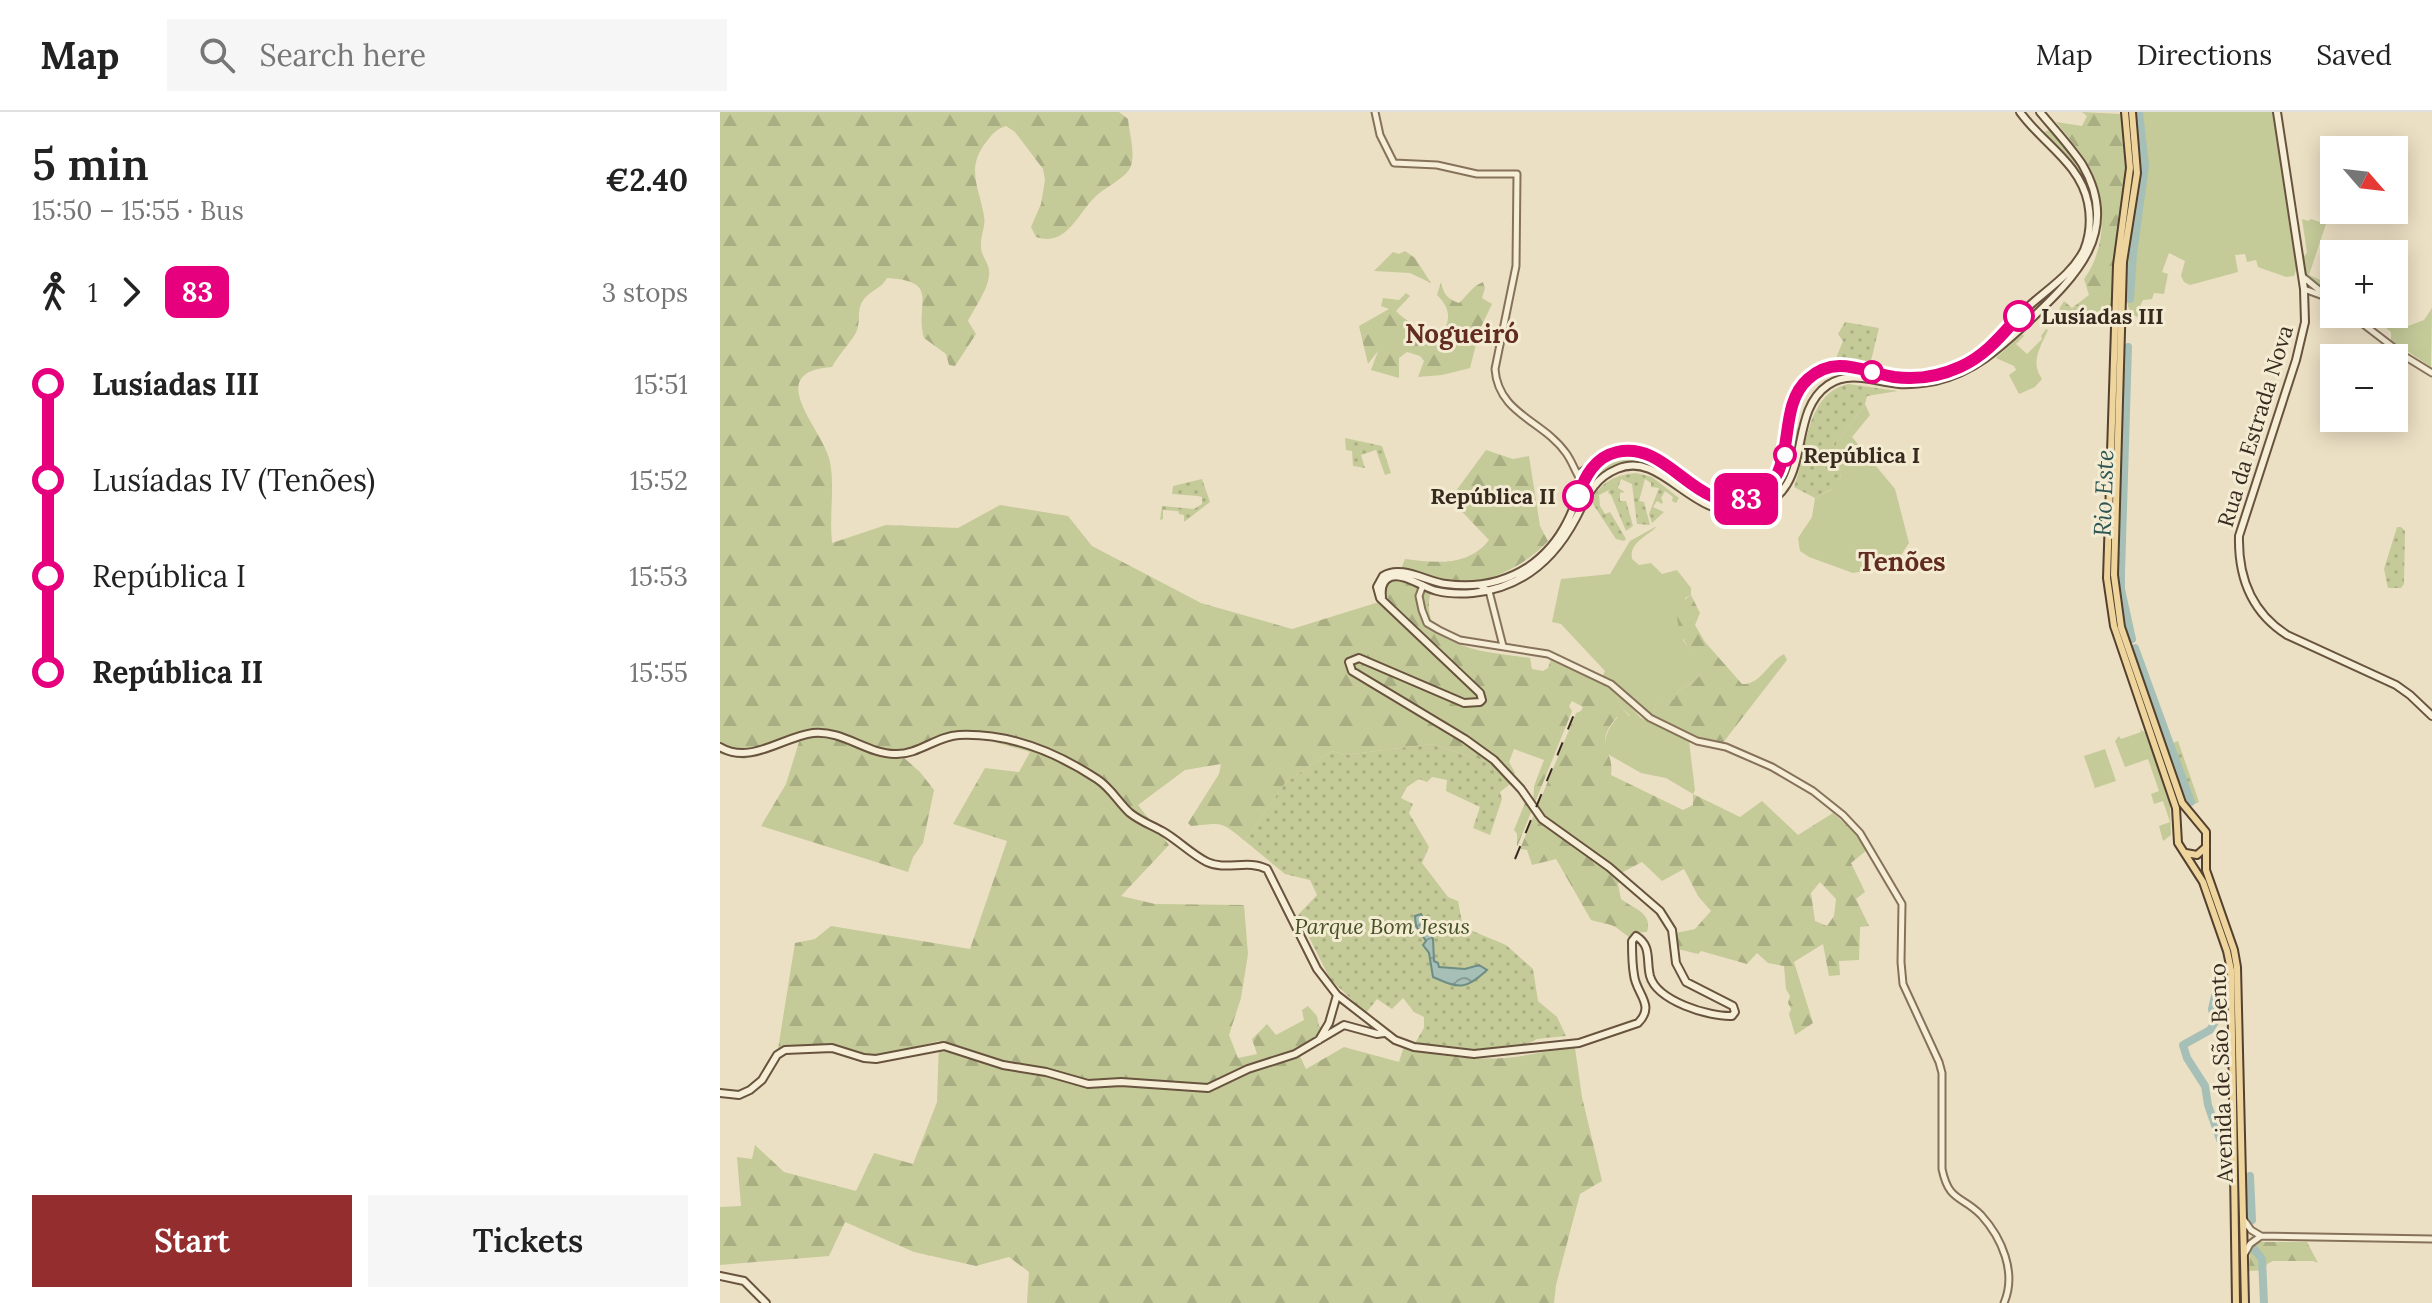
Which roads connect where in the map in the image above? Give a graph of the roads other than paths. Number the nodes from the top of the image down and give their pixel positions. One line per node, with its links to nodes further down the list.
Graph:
1 (1375, 112): 22 (street)
2 (2020, 112): 7 (main road)
3 (2125, 112): 31 (main road, Avenida de São Bento)
4 (2132, 112): 30 (main road, Avenida de São Bento)
5 (2277, 112): 8 (main road, Rua da Estrada Nova)
6 (2043, 115): 7 (main road); 14 (main road)
7 (2033, 128): 13 (main road)
8 (2302, 276): 9 (main road, Rua da Estrada Nova); 10 (street)
9 (2304, 289): 10 (street); 11 (main road, Rua da Estrada Nova)
10 (2318, 292): 11 (street)
11 (2306, 302): 28 (main road, Rua da Estrada Nova)
12 (2368, 328): 17 (street)
13 (2007, 329): 14 (main road); 15 (main road)
14 (2014, 336): 15 (main road)
15 (1978, 361): 19 (main road)
16 (1860, 368): 18 (main road); 19 (main road); 20 (main road)
17 (2432, 373)
18 (1858, 377): 19 (main road); 21 (main road)
19 (1910, 381)
20 (1789, 421): 21 (main road); 22 (main road)
21 (1806, 426): 23 (main road)
22 (1580, 476): 23 (street); 25 (main road)
23 (1593, 486): 26 (main road)
24 (1424, 583): 25 (main road); 26 (main road); 27 (street); 35 (main road)
25 (1479, 585): 26 (street)
26 (1489, 591): 27 (street)
27 (1503, 646): 44 (street)
28 (2432, 716)
29 (720, 747): 34 (main road)
30 (2194, 818): 31 (main road); 32 (main road, Avenida de São Bento)
31 (2177, 826): 33 (main road, Avenida de São Bento)
32 (2206, 847): 33 (main road); 38 (main road, Avenida de São Bento)
33 (2185, 852): 45 (main road, Avenida de São Bento)
34 (1337, 995): 35 (main road); 36 (main road)
35 (1384, 1033): 36 (main road)
36 (1319, 1041): 37 (main road)
37 (720, 1093)
38 (2243, 1219): 39 (street); 41 (main road, Avenida de São Bento)
39 (2261, 1236): 40 (street); 41 (street)
40 (2432, 1239)
41 (2244, 1256): 46 (main road, Avenida de São Bento)
42 (720, 1276): 43 (main road)
43 (766, 1303)
44 (2004, 1303)
45 (2236, 1303)
46 (2245, 1303)

